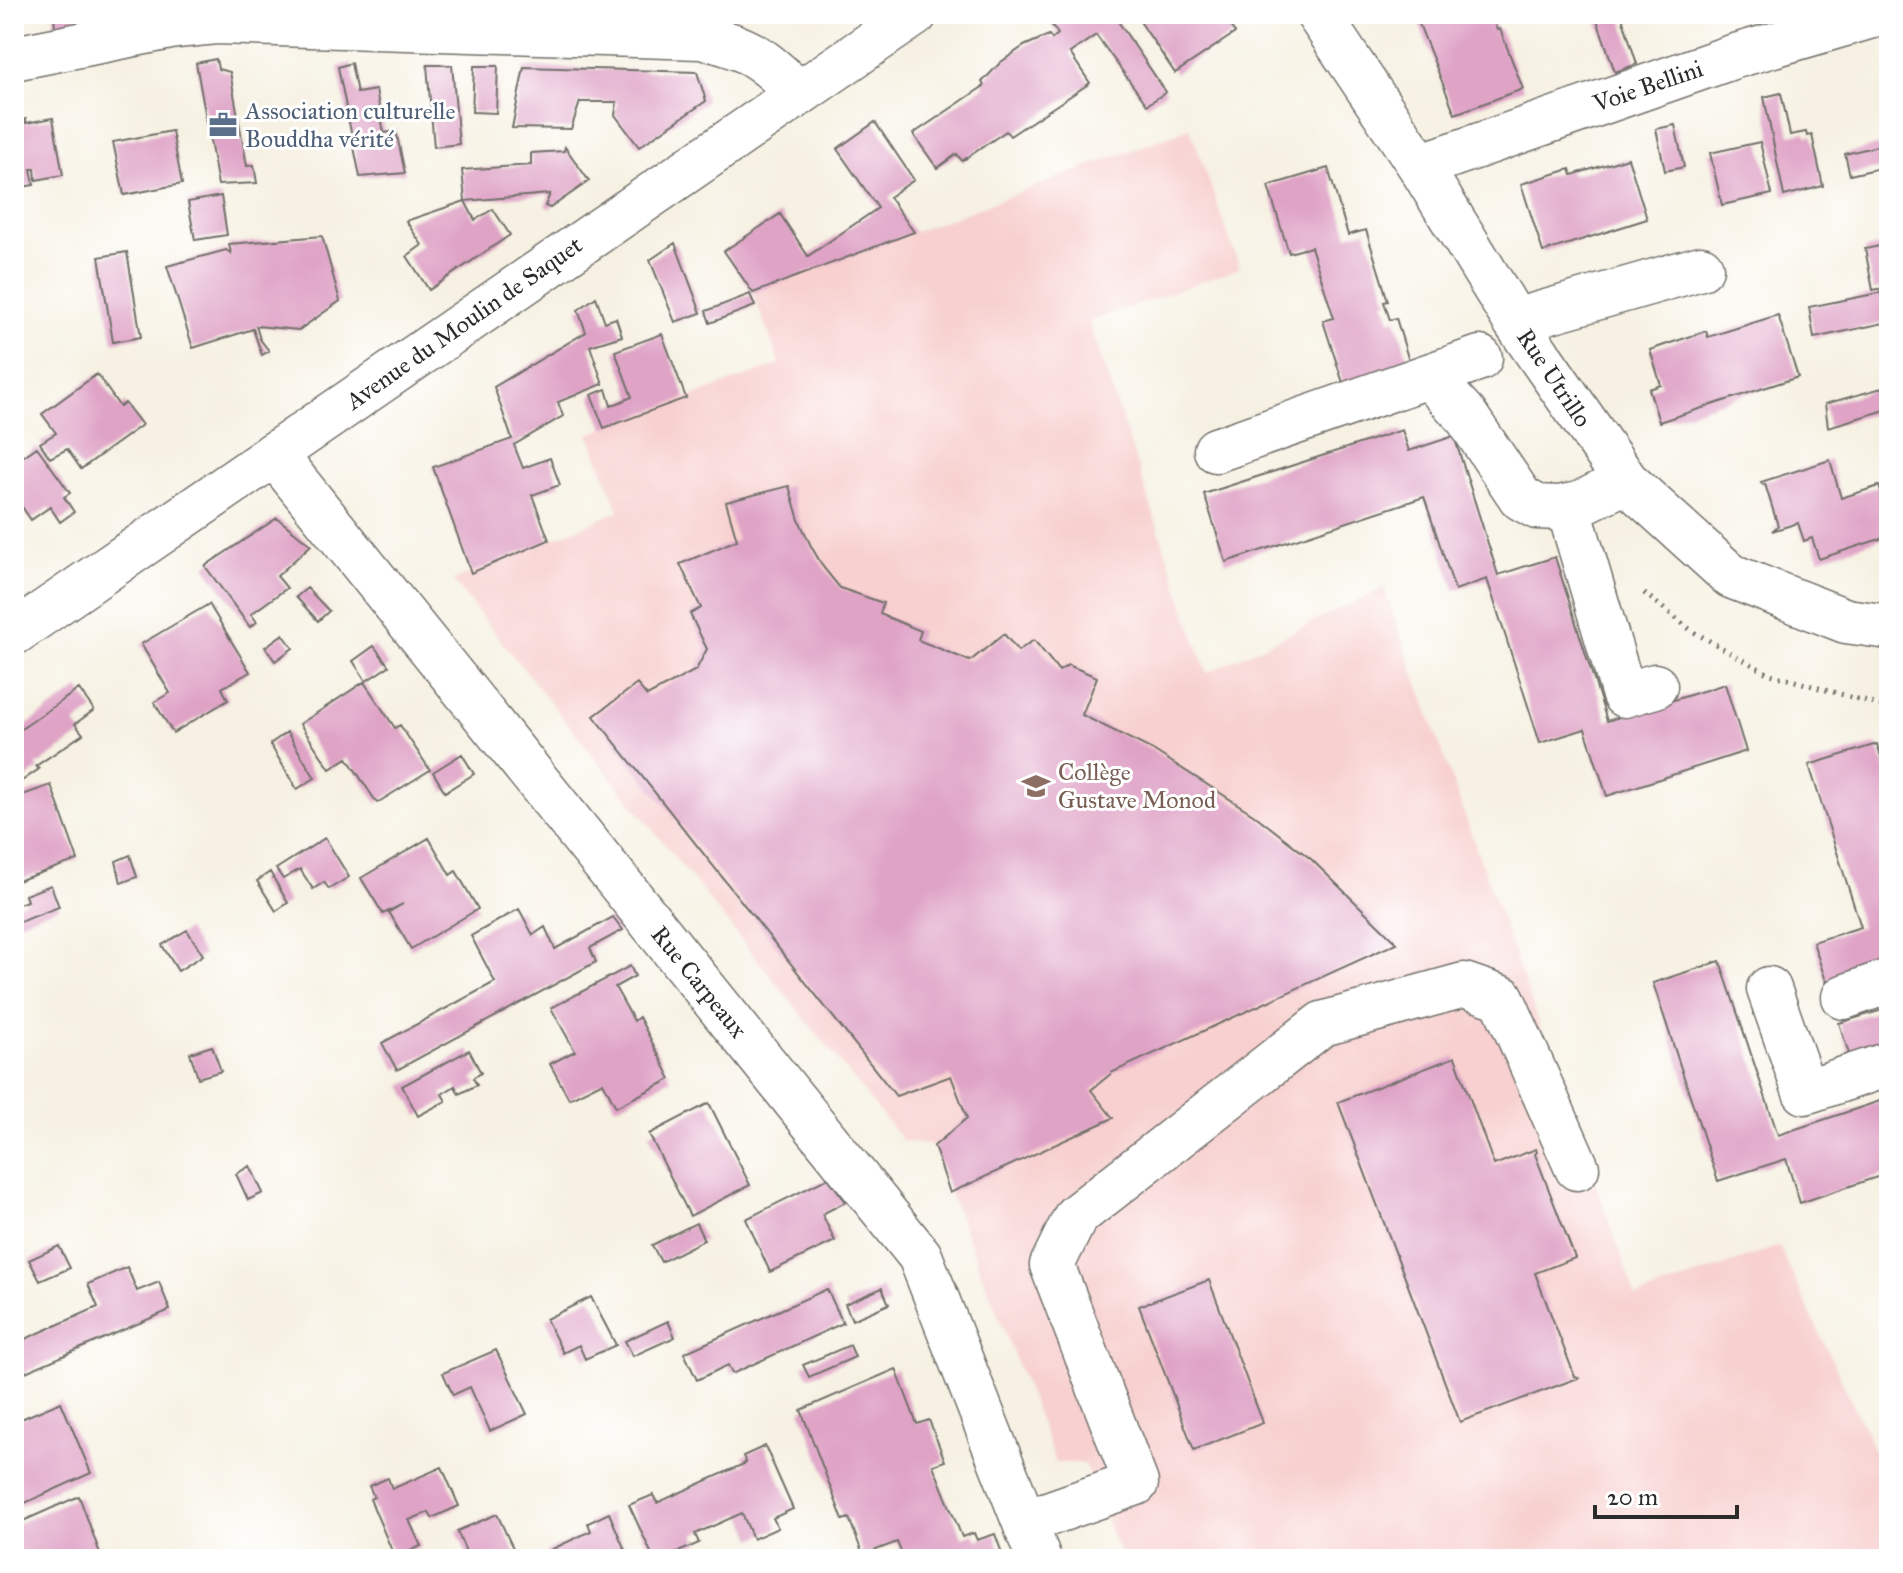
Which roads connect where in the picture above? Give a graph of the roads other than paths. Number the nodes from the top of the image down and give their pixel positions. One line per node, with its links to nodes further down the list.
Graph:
1 (915, 14): 6 (street, Avenue du Moulin de Saquet)
2 (1318, 14): 7 (street, Rue Utrillo)
3 (1879, 14): 7 (street, Voie Bellini)
4 (358, 20): 5 (street); 6 (street)
5 (14, 58)
6 (798, 93): 13 (street, Avenue du Moulin de Saquet)
7 (1420, 166): 9 (street, Rue Utrillo)
8 (1701, 268): 9 (street)
9 (1515, 321): 14 (street, Rue Utrillo)
10 (1480, 358): 11 (street)
11 (1429, 376): 12 (street); 15 (street)
12 (1216, 450)
13 (274, 454): 17 (street, Avenue du Moulin de Saquet); 24 (street, Rue Carpeaux)
14 (1626, 481): 15 (street); 16 (street, Rue Utrillo)
15 (1568, 506): 18 (street)
16 (1889, 627)
17 (14, 633)
18 (1655, 686)
19 (1889, 981): 21 (street)
20 (1769, 989): 22 (street)
21 (1844, 997)
22 (1889, 1064)
23 (1577, 1168): 24 (street)
24 (1032, 1541)

